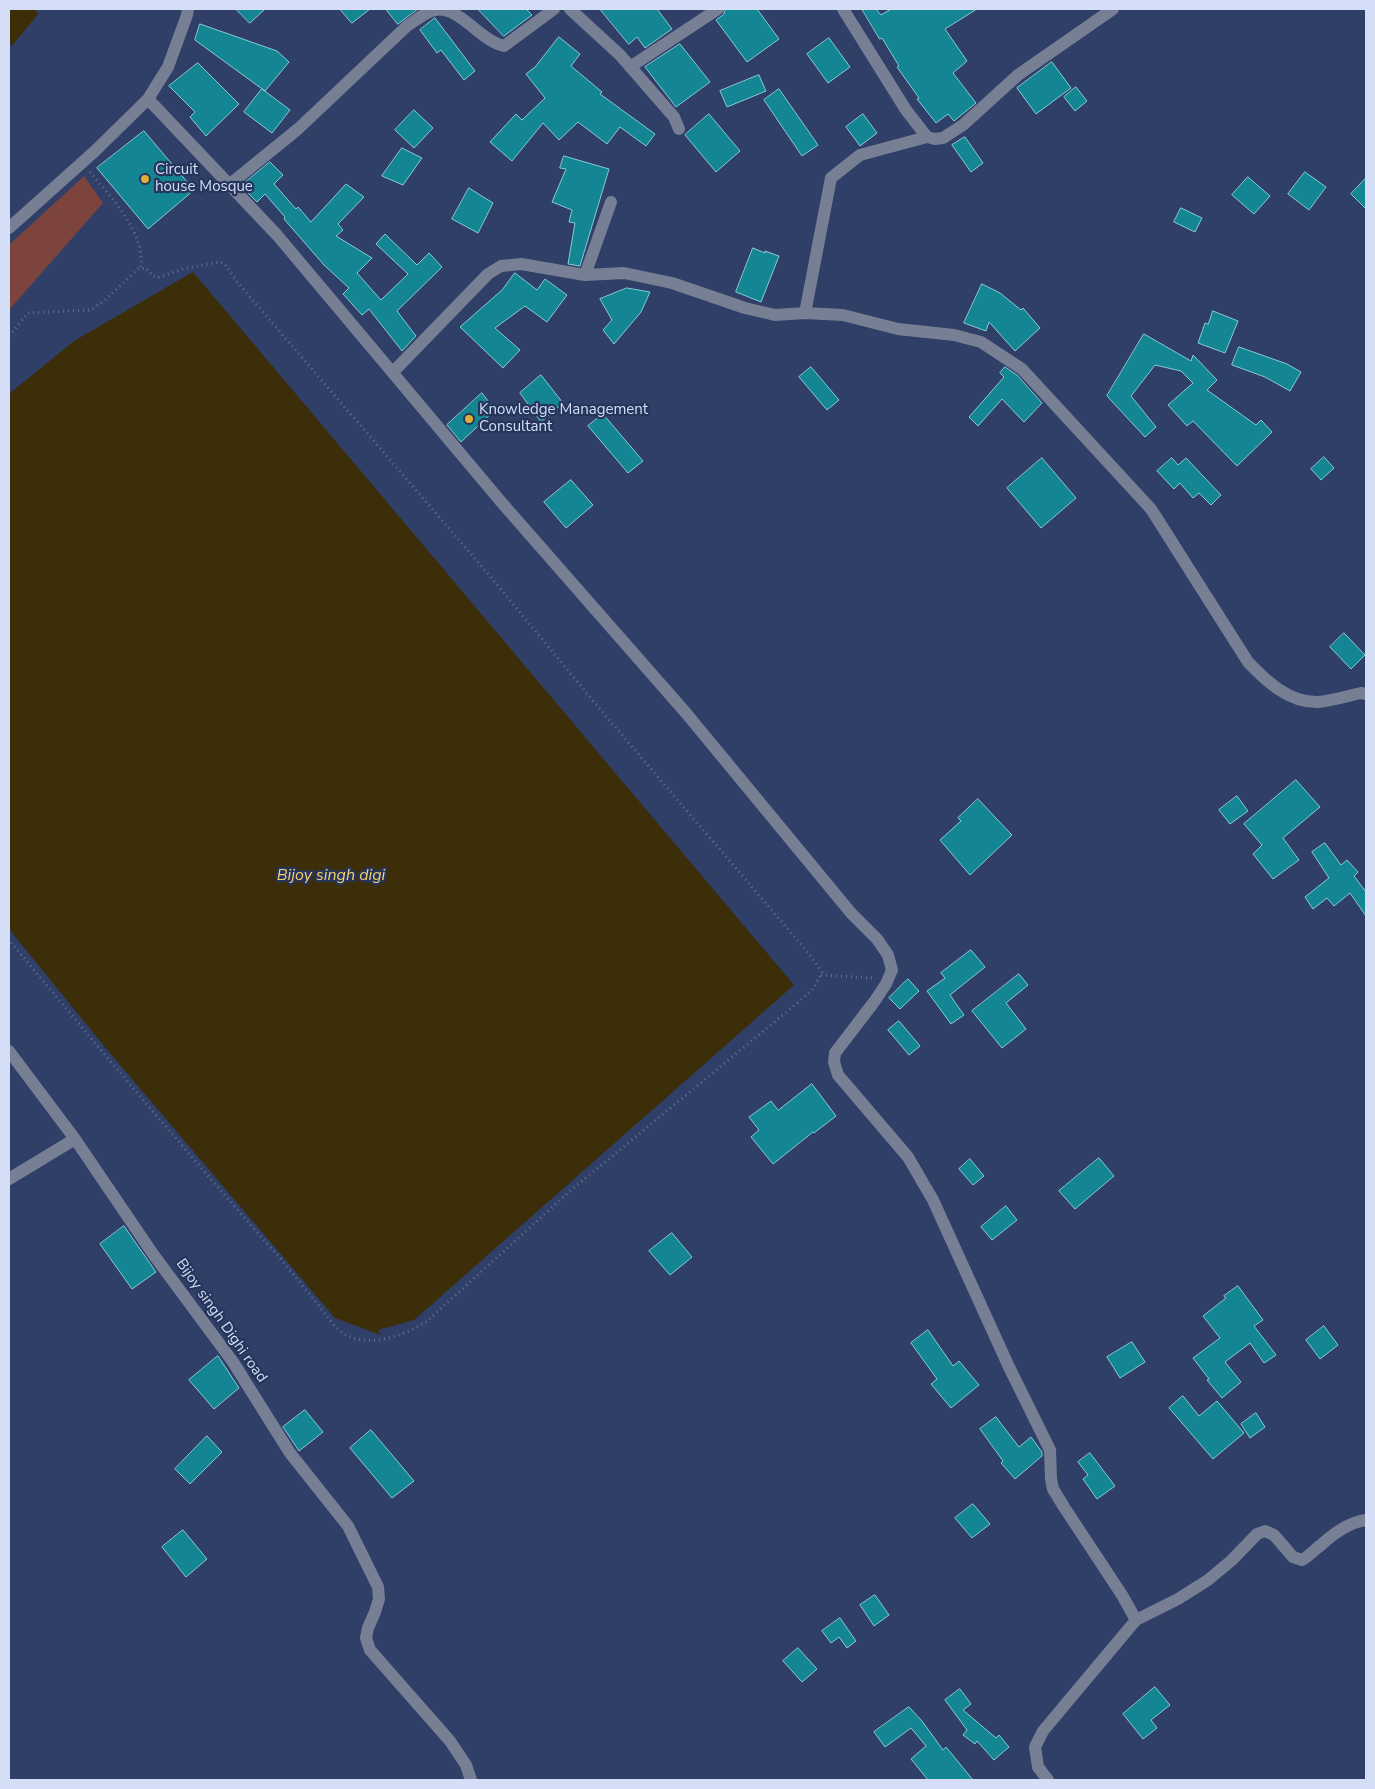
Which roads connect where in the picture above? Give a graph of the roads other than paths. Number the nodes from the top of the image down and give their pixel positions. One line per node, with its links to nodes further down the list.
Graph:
1 (188, 9): 8 (street)
2 (554, 9): 11 (street)
3 (570, 9): 7 (street)
4 (718, 9): 7 (street)
5 (843, 9): 10 (street)
6 (1113, 9): 10 (street)
7 (630, 68): 9 (street)
8 (148, 100): 11 (street); 13 (street)
9 (680, 128)
10 (927, 137): 15 (street)
11 (229, 185): 16 (street)
12 (611, 202): 14 (street)
13 (9, 228)
14 (585, 275): 15 (street); 16 (street)
15 (805, 313): 17 (street)
16 (392, 372): 22 (street)
17 (1366, 694)
18 (9, 1051): 19 (street, Bijoy singh Dighi road)
19 (75, 1139): 20 (street); 23 (street, Bijoy singh Dighi road)
20 (9, 1179)
21 (1366, 1520): 22 (street)
22 (1136, 1620): 24 (street)
23 (472, 1780)
24 (1048, 1780)

